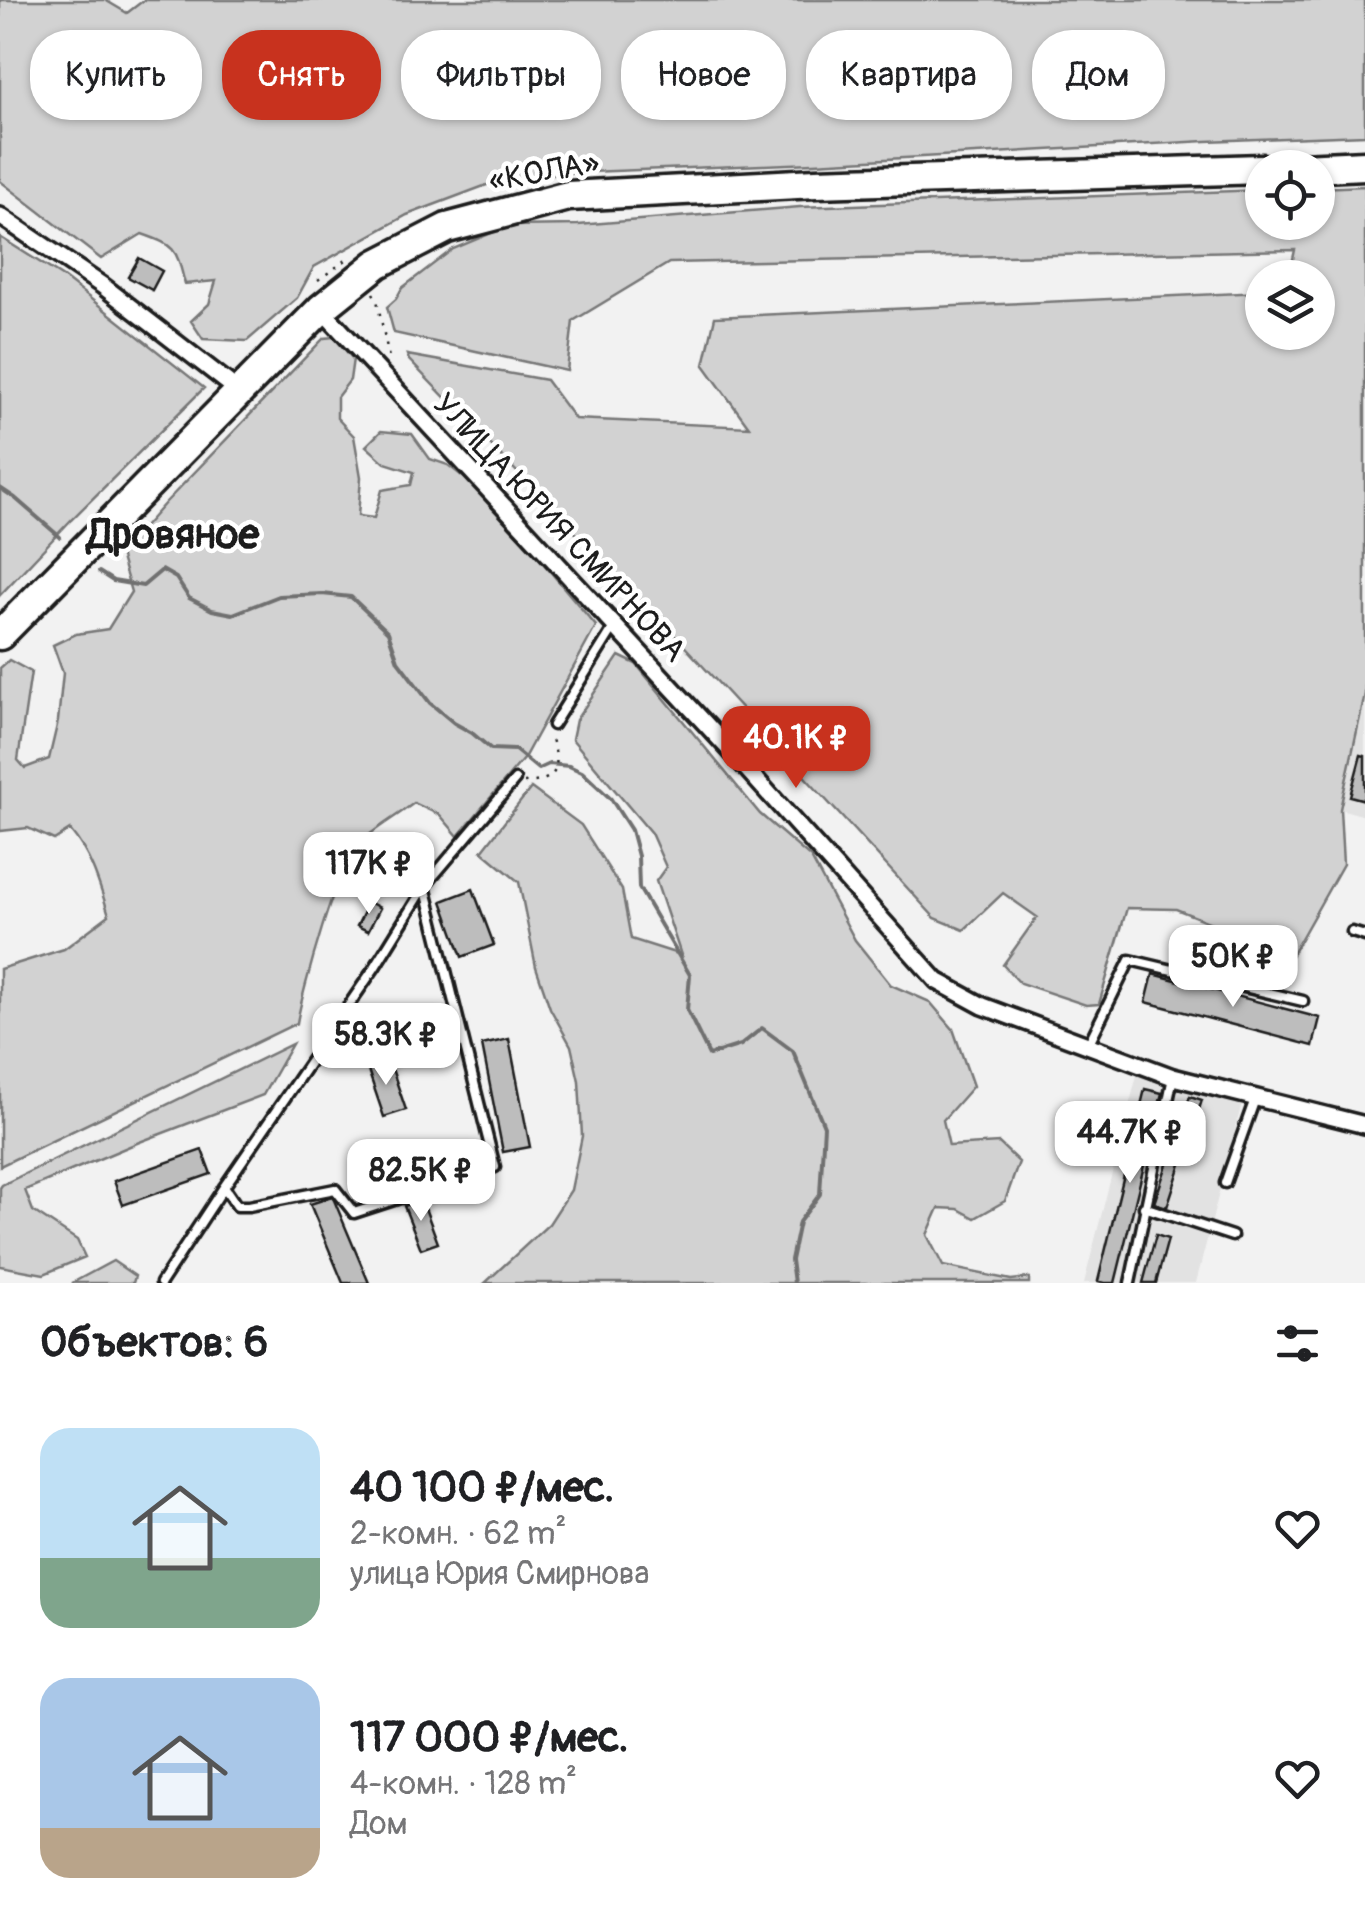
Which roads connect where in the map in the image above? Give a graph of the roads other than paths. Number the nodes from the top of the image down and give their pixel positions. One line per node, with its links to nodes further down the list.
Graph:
1 (1365, 166): 2 (highway)
2 (1335, 167)
3 (1245, 170): 5 (highway, «КОЛА»)
4 (0, 216): 6 (street)
5 (321, 310): 6 (highway, «КОЛА»); 7 (street, УЛИЦА ЮРИЯ СМИРНОВА)
6 (240, 392): 8 (highway, «КОЛА»)
7 (614, 626): 9 (lane); 15 (street, УЛИЦА ЮРИЯ СМИРНОВА)
8 (0, 635)
9 (553, 725)
10 (515, 780): 11 (lane)
11 (425, 886): 20 (lane); 20 (lane)
12 (1352, 932): 13 (lane)
13 (1365, 936)
14 (1304, 1001): 15 (lane)
15 (1086, 1047): 16 (street, УЛИЦА ЮРИЯ СМИРНОВА)
16 (1173, 1077): 17 (street, УЛИЦА ЮРИЯ СМИРНОВА); 21 (lane)
17 (1255, 1099): 18 (street, УЛИЦА ЮРИЯ СМИРНОВА); 19 (lane)
18 (1365, 1125)
19 (1225, 1183)
20 (224, 1187): 23 (lane)
21 (1144, 1207): 22 (lane); 24 (lane)
22 (1232, 1236)
23 (161, 1283)
24 (1130, 1283)

